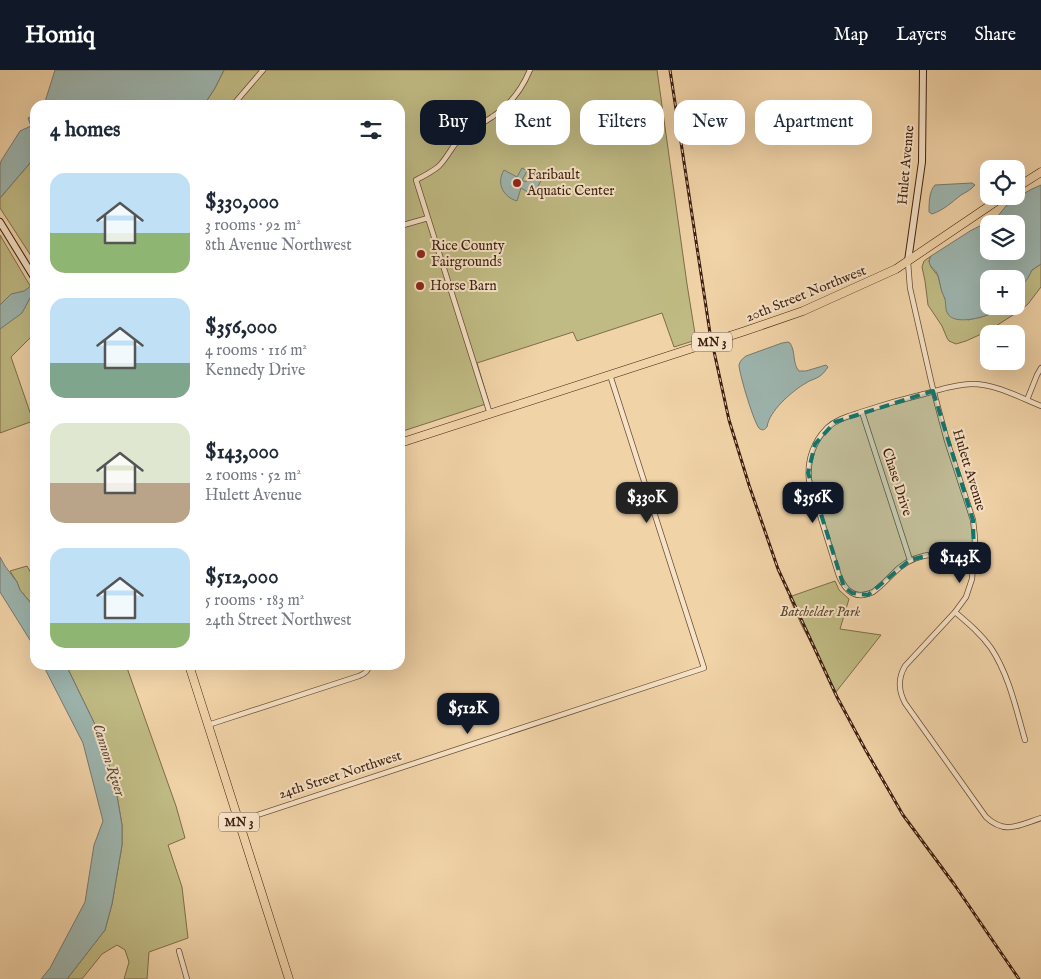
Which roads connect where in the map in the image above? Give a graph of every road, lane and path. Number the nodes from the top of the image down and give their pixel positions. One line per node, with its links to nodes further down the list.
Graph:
1 (263, 70): 4 (street)
2 (530, 70): 8 (street)
3 (923, 70): 11 (street, Hulet Avenue)
4 (236, 100)
5 (1041, 172): 6 (highway)
6 (1025, 182)
7 (991, 205): 11 (highway, 20th Street Northwest / MN 3)
8 (428, 218): 10 (street); 19 (street)
9 (0, 222): 12 (street)
10 (405, 225)
11 (908, 261): 14 (highway, 20th Street Northwest / MN 3); 15 (street, Hulett Avenue)
12 (30, 271)
13 (1041, 368): 16 (street)
14 (610, 375): 19 (highway, 20th Street Northwest / MN 3); 29 (street, 24th Street Northwest)
15 (933, 390): 16 (street); 18 (street); 21 (street, Hulett Avenue)
16 (1027, 400): 17 (street)
17 (1041, 406)
18 (862, 412): 22 (street, Chase Drive); 22 (street)
19 (490, 414): 20 (highway, 20th Street Northwest / MN 3)
20 (405, 441)
21 (974, 556): 22 (street); 23 (street, Hulett Avenue)
22 (910, 560)
23 (956, 612): 27 (street); 28 (street, Hulett Avenue)
24 (191, 670): 26 (highway, MN 3)
25 (367, 670): 26 (street)
26 (208, 725): 29 (highway, MN 3)
27 (1025, 740)
28 (1041, 818)
29 (239, 821): 32 (highway, MN 3)
30 (179, 951): 31 (street)
31 (187, 979)
32 (289, 979)

